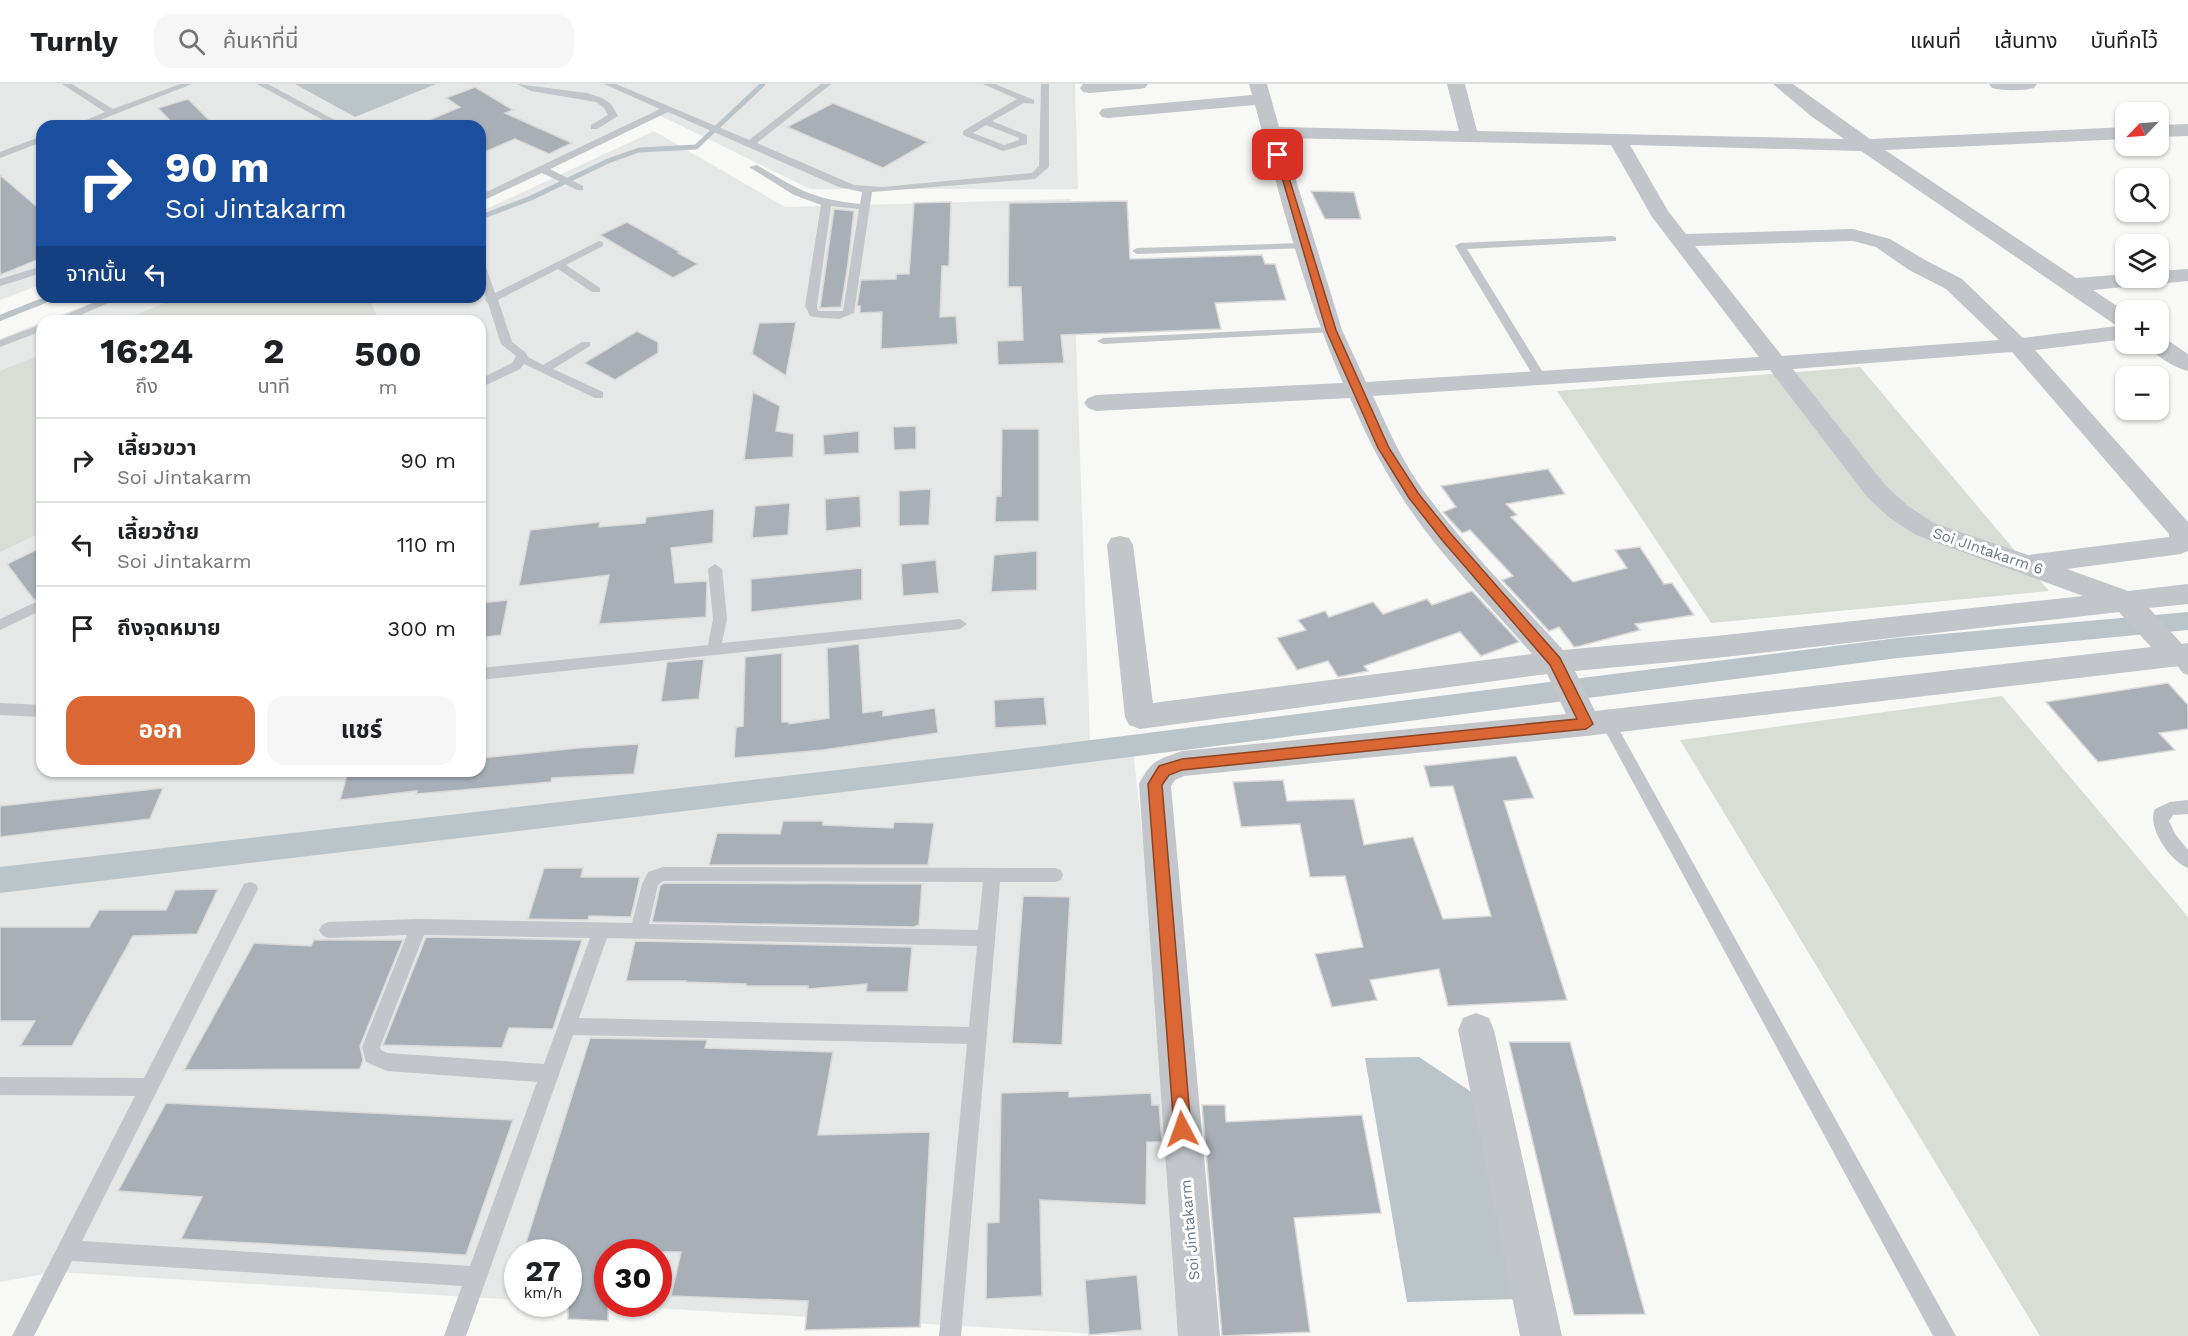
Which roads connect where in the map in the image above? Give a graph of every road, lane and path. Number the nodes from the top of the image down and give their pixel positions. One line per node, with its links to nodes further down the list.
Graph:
1 (66, 84): 19 (lane)
2 (188, 84): 19 (lane)
3 (261, 84): 22 (lane)
4 (521, 84): 24 (lane)
5 (608, 84): 18 (lane)
6 (827, 84): 32 (lane)
7 (987, 84): 16 (lane)
8 (1046, 84): 17 (lane)
9 (1139, 84): 14 (street)
10 (1456, 84): 29 (street)
11 (1782, 84): 33 (street)
12 (1998, 84): 13 (street)
13 (2028, 84)
14 (1089, 88)
15 (1260, 92): 20 (street); 27 (street)
16 (1024, 99): 17 (lane); 23 (lane)
17 (1045, 107): 38 (lane)
18 (669, 108): 32 (lane); 36 (lane)
19 (112, 113): 21 (lane)
20 (1108, 113)
21 (93, 120)
22 (330, 120)
23 (986, 122): 23 (lane)
24 (594, 127)
25 (2188, 130): 26 (street)
26 (2169, 131)
27 (1271, 132): 29 (street); 45 (street)
28 (2115, 134): 33 (street)
29 (1470, 138): 31 (street)
30 (36, 141): 34 (lane)
31 (1618, 141): 33 (street); 43 (street, Soi JIntakarm 6)
32 (750, 144): 38 (lane)
33 (1866, 145): 51 (street)
34 (0, 155)
35 (754, 167): 40 (lane)
36 (542, 169): 37 (lane); 39 (lane)
37 (577, 186)
38 (867, 190): 41 (lane)
39 (486, 196)
40 (826, 203): 41 (lane); 41 (lane)
41 (864, 207)
42 (1612, 238): 70 (lane)
43 (1680, 240): 64 (street); 68 (street, Soi JIntakarm 6)
44 (599, 244): 47 (lane)
45 (1304, 246): 46 (lane); 59 (street)
46 (1137, 251)
47 (558, 265): 53 (lane); 54 (lane)
48 (36, 271): 50 (lane)
49 (2188, 275): 51 (street)
50 (0, 283)
51 (2072, 285): 56 (street)
52 (486, 286): 54 (lane)
53 (596, 290)
54 (490, 300): 66 (lane)
55 (102, 303): 57 (lane)
56 (2115, 314)
57 (72, 315)
58 (36, 329): 62 (lane)
59 (1331, 330): 61 (lane); 72 (street)
60 (2115, 333): 64 (street)
61 (1103, 341)
62 (0, 344)
63 (586, 344): 69 (lane)
64 (2018, 345): 68 (street); 76 (street)
65 (2169, 350): 67 (street)
66 (522, 359): 69 (lane); 71 (lane)
67 (2185, 359)
68 (1776, 363): 70 (street); 76 (street, Soi JIntakarm 6)
69 (544, 369): 73 (lane)
70 (1541, 380): 72 (street)
71 (486, 381)
72 (1359, 390): 74 (street); 85 (street)
73 (599, 395)
74 (1096, 403)
75 (1120, 545): 85 (street)
76 (2025, 564): 79 (street, Soi JIntakarm 6)
77 (715, 569): 83 (lane)
78 (2188, 594): 79 (street)
79 (2125, 601): 84 (street); 85 (street)
80 (36, 607): 82 (lane)
81 (960, 624): 83 (lane)
82 (0, 625)
83 (714, 650): 86 (lane)
84 (2181, 658): 89 (street, Soi Jintakarm)
85 (1559, 667): 89 (street)
86 (486, 673)
87 (0, 709): 88 (lane)
88 (36, 711)
89 (1589, 716): 111 (street, Soi Jintakarm); 113 (lane)
90 (2188, 807): 91 (lane)
91 (2188, 861)
92 (1054, 875): 93 (lane)
93 (992, 876): 98 (lane); 99 (lane)
94 (250, 889): 105 (lane)
95 (419, 927): 96 (lane); 97 (lane); 103 (lane)
96 (328, 930)
97 (601, 932): 98 (lane); 100 (lane)
98 (639, 932): 99 (lane)
99 (987, 938): 102 (lane)
100 (567, 1026): 102 (lane); 103 (lane)
101 (1476, 1030): 112 (street)
102 (977, 1036): 110 (lane)
103 (550, 1074): 107 (lane)
104 (0, 1086): 105 (lane)
105 (149, 1088): 106 (lane)
106 (67, 1250): 107 (lane); 108 (lane)
107 (476, 1277): 109 (lane)
108 (23, 1336)
109 (455, 1336)
110 (950, 1336)
111 (1199, 1336)
112 (1541, 1336)
113 (1945, 1336)

